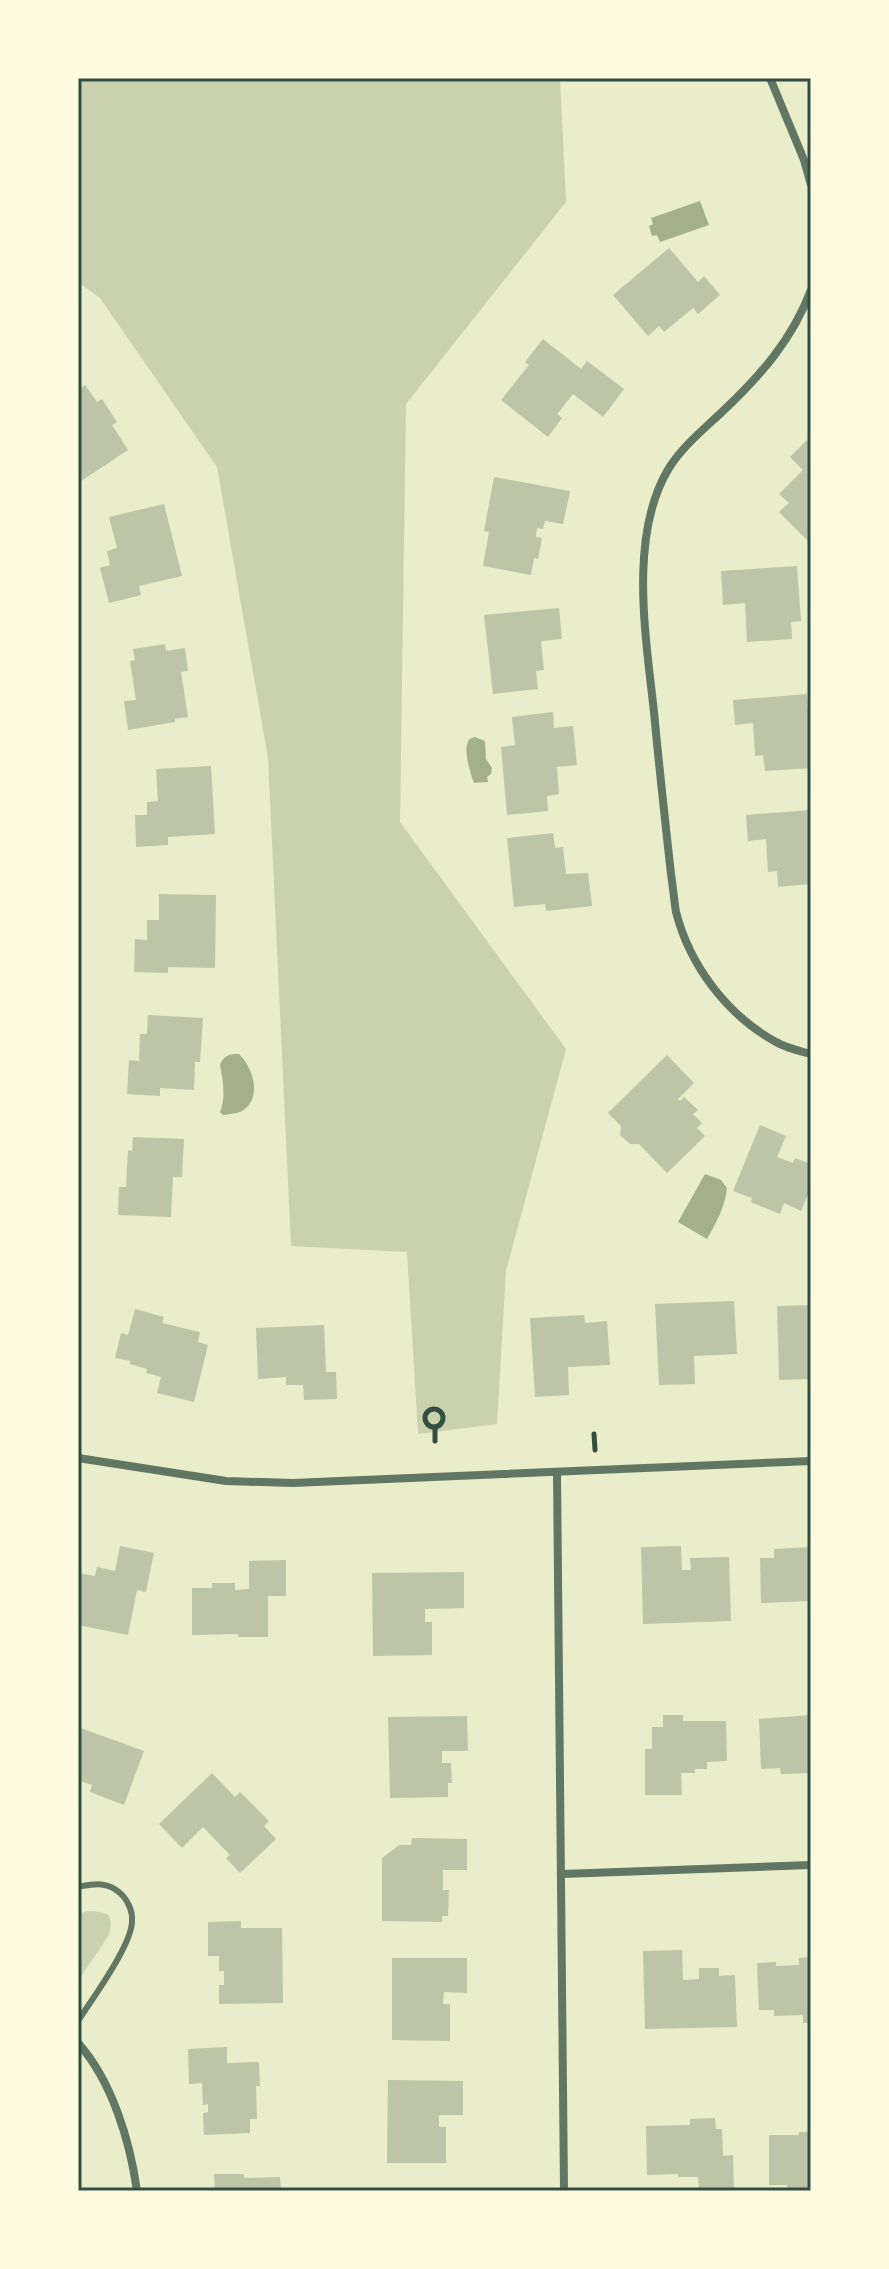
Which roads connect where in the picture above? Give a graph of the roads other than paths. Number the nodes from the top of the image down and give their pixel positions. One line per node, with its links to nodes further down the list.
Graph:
1 (770, 78): 2 (street)
2 (811, 185)
3 (811, 290): 4 (street)
4 (811, 1054)
5 (78, 1458): 7 (street)
6 (811, 1461): 7 (street)
7 (557, 1473): 9 (street)
8 (811, 1865): 9 (street)
9 (562, 1874): 14 (street)
10 (78, 1887): 11 (lane)
11 (78, 2021)
12 (78, 2043): 13 (street)
13 (137, 2191)
14 (564, 2191)

